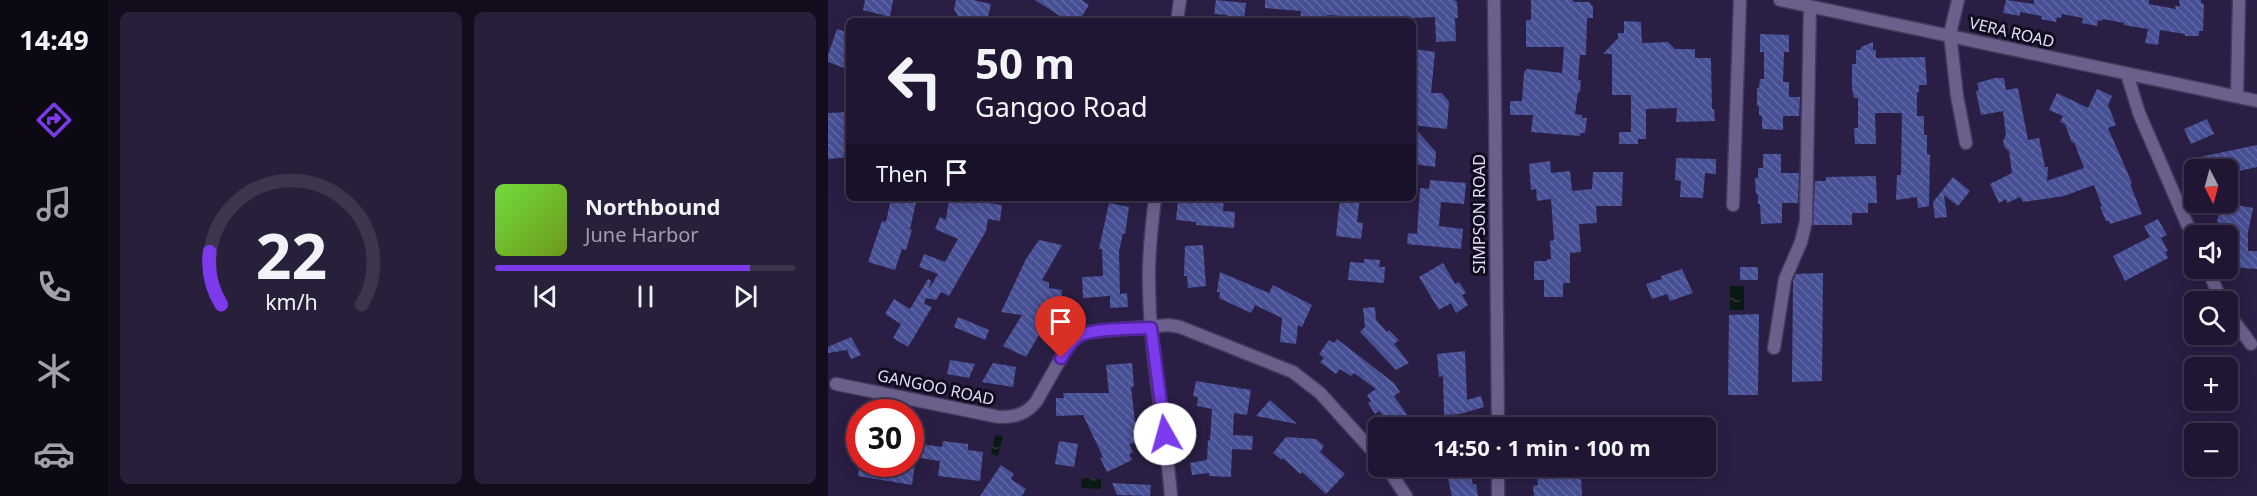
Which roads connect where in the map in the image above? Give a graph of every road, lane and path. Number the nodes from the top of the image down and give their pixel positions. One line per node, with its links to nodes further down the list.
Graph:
1 (1180, 0): 8 (street)
2 (1494, 0): 22 (street, SIMPSON ROAD)
3 (1740, 0): 15 (street)
4 (1780, 0): 7 (street, VERA ROAD)
5 (1958, 0): 9 (street)
6 (2240, 0): 11 (street)
7 (1810, 6): 9 (street, VERA ROAD); 20 (street)
8 (1177, 18)
9 (1950, 34): 10 (street, VERA ROAD); 13 (street)
10 (2127, 74): 11 (street, VERA ROAD); 16 (street)
11 (2237, 96): 12 (street, VERA ROAD)
12 (2257, 101)
13 (1966, 143)
14 (1155, 201): 18 (street)
15 (1733, 205)
16 (2188, 225)
17 (2238, 326): 19 (street)
18 (1151, 328): 21 (street, GANGOO ROAD); 23 (street); 26 (street)
19 (2251, 344)
20 (1774, 348)
21 (836, 384)
22 (1498, 417)
23 (1368, 446)
24 (1393, 477): 27 (street)
25 (1498, 477): 28 (street)
26 (1171, 496)
27 (1406, 496)
28 (1498, 496)

